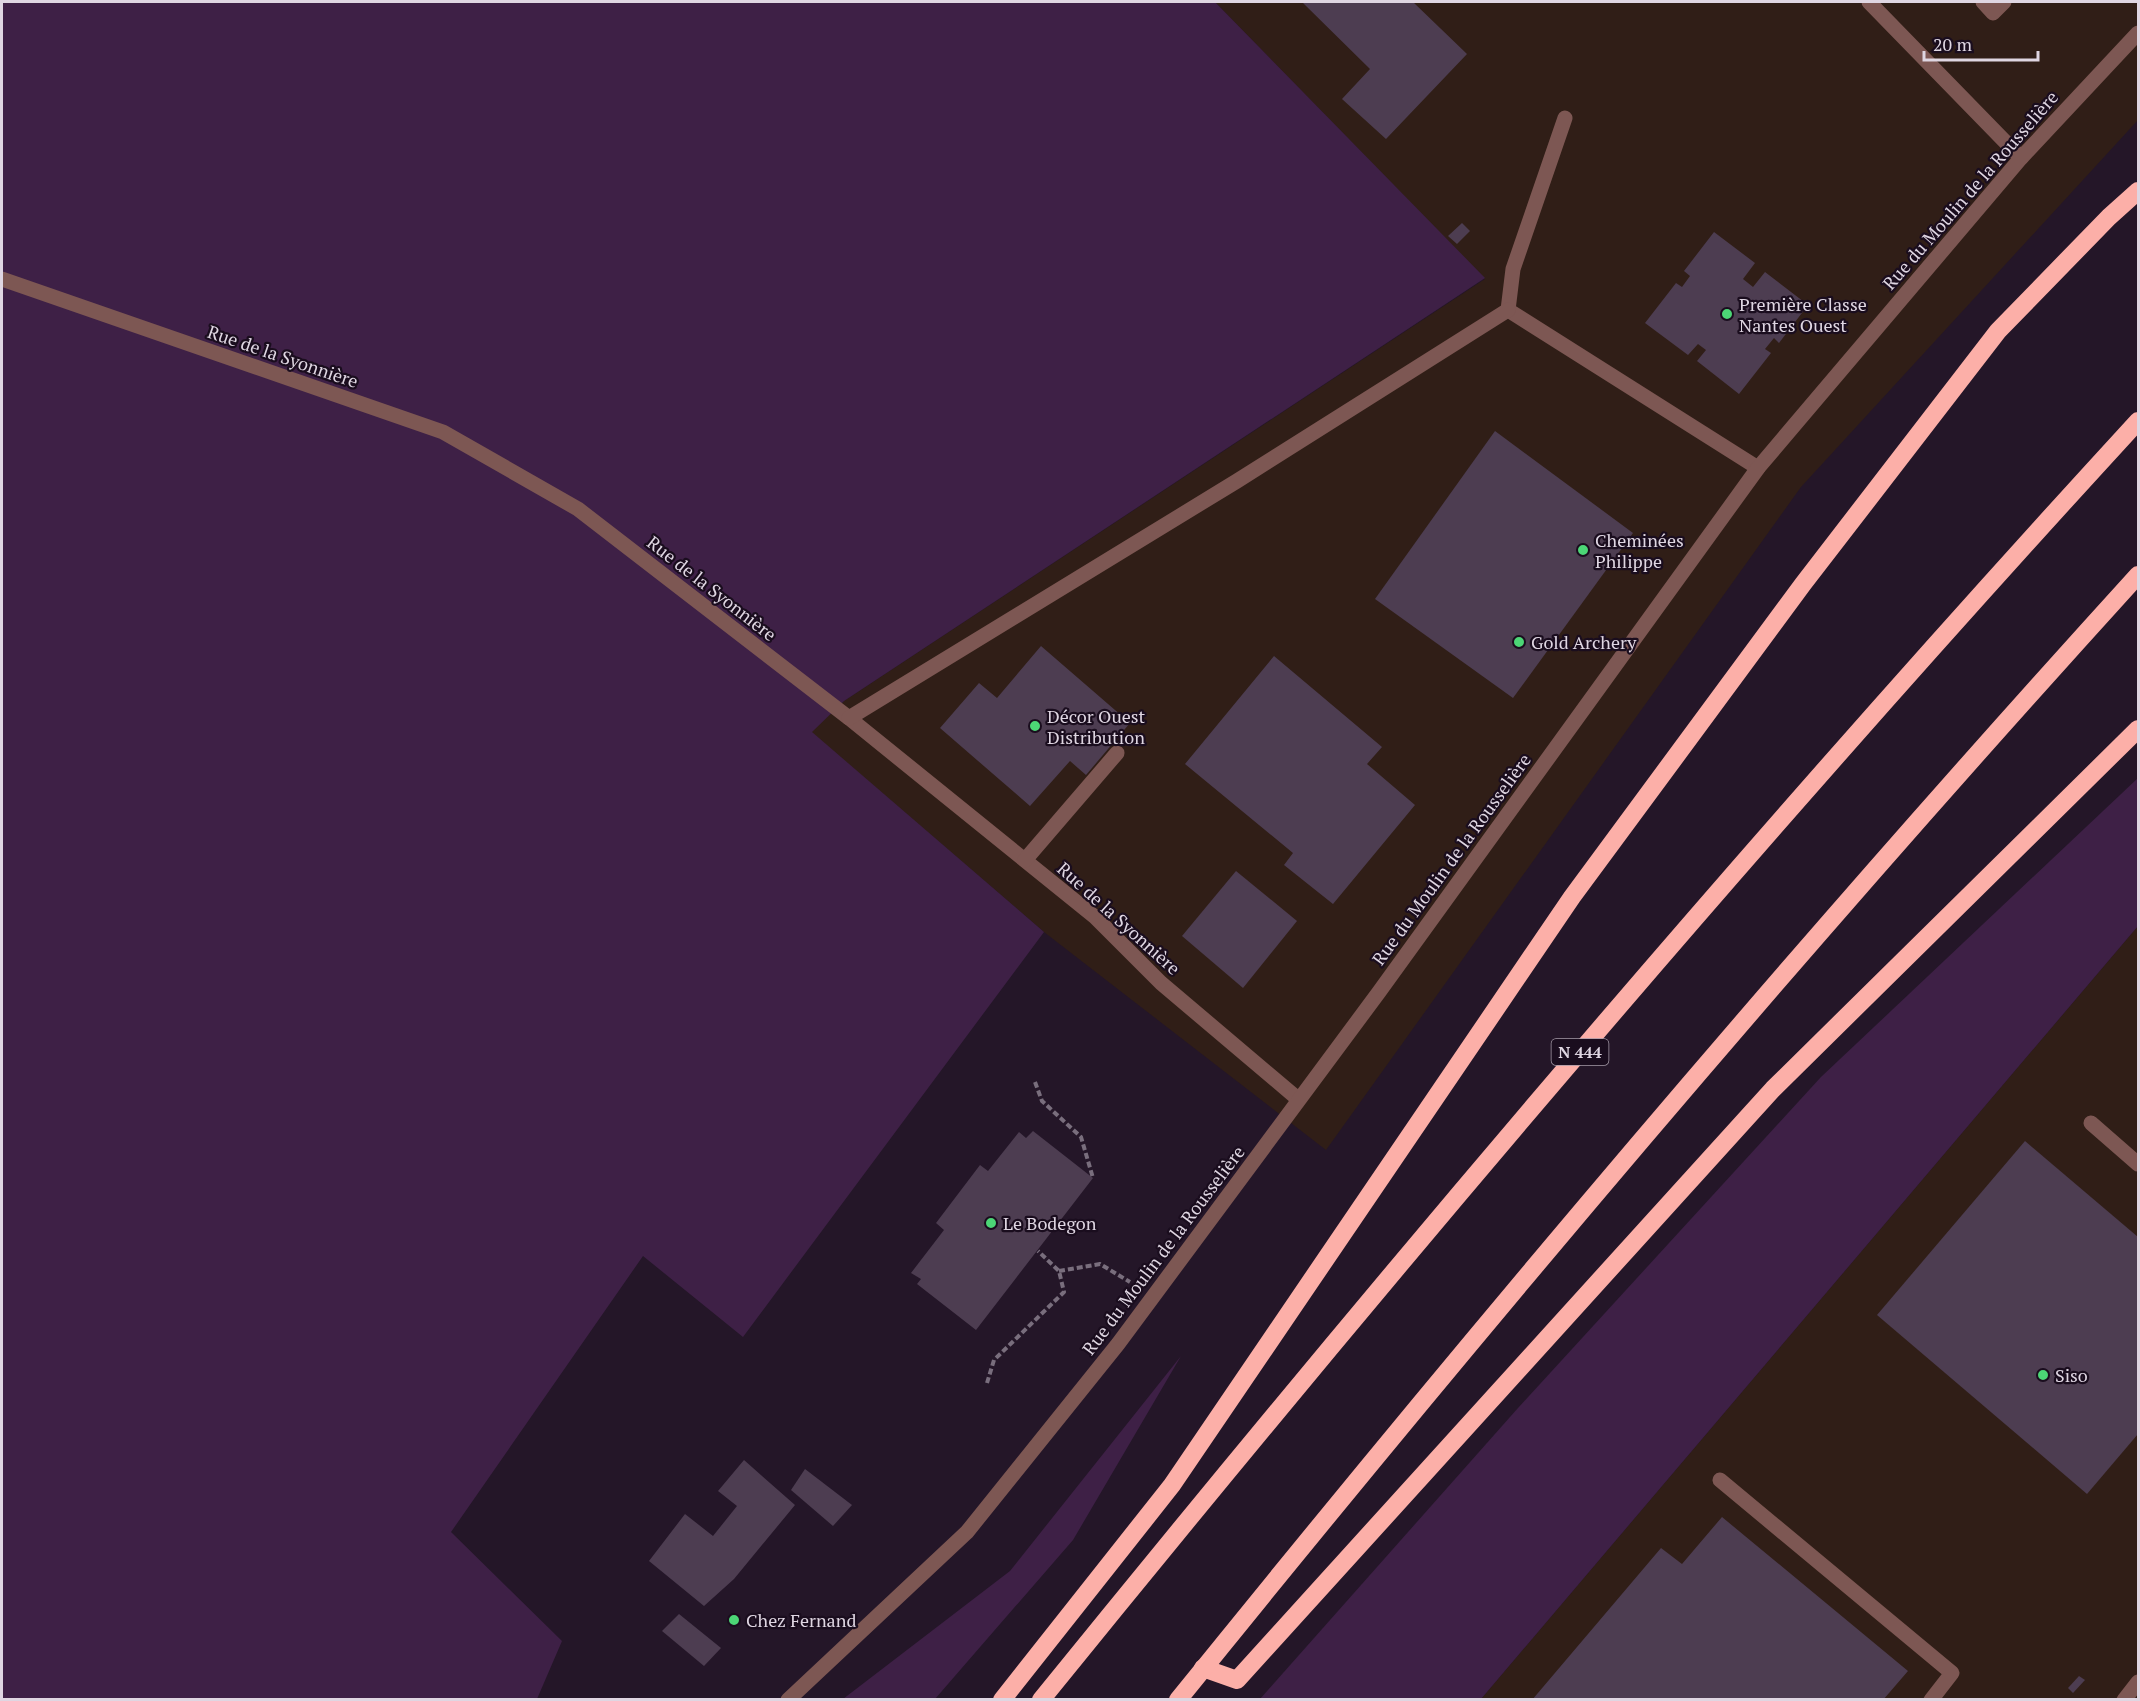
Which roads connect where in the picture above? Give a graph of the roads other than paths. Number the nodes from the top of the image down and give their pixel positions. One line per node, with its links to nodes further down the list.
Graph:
1 (1869, 2): 6 (street)
2 (1983, 2): 3 (street)
3 (2004, 2)
4 (2139, 33): 6 (street, Rue du Moulin de la Rousselière)
5 (1565, 118): 9 (street)
6 (2021, 158): 11 (street, Rue du Moulin de la Rousselière)
7 (2139, 191): 24 (highway)
8 (2, 279): 13 (street, Rue de la Syonnière)
9 (1508, 310): 11 (street); 13 (street)
10 (2139, 421): 25 (highway, N 444)
11 (1758, 468): 17 (street, Rue du Moulin de la Rousselière)
12 (2139, 575): 21 (highway)
13 (849, 718): 16 (street, Rue de la Syonnière)
14 (2139, 729): 21 (highway)
15 (1117, 753): 16 (street)
16 (1025, 860): 17 (street, Rue de la Syonnière)
17 (1298, 1100): 23 (street, Rue du Moulin de la Rousselière)
18 (2091, 1123): 19 (street)
19 (2139, 1164)
20 (1720, 1480): 27 (street)
21 (1203, 1668): 26 (highway)
22 (2139, 1682): 28 (street)
23 (788, 1700)
24 (1002, 1700)
25 (1041, 1700)
26 (1178, 1700)
27 (1931, 1700)
28 (2124, 1700)

